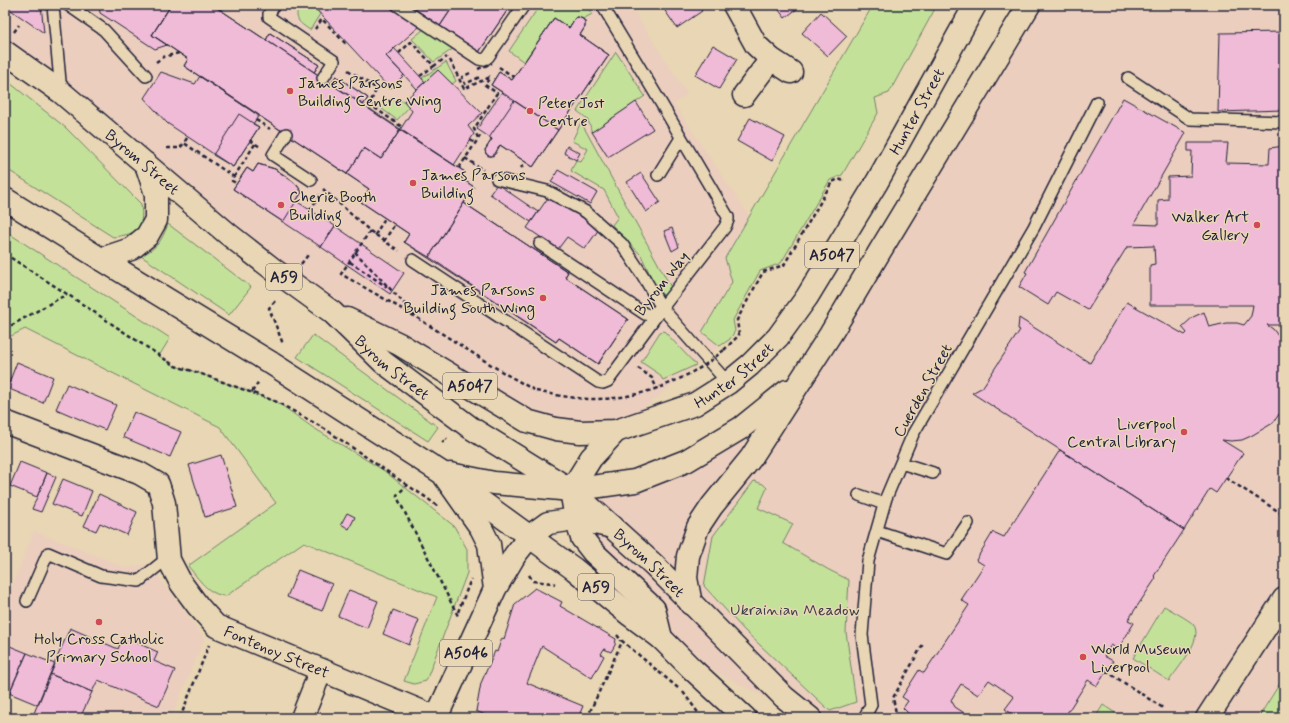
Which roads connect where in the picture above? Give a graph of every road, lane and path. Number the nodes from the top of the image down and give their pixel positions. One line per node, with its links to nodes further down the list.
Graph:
1 (52, 5): 28 (lane)
2 (68, 5): 22 (lane)
3 (274, 5): 18 (lane)
4 (397, 5): 12 (lane)
5 (524, 5): 19 (lane)
6 (602, 5): 37 (lane, Byrom Way)
7 (734, 5): 17 (main road)
8 (975, 5): 79 (main road, Hunter Street / A5047)
9 (1029, 5): 77 (main road, A5047)
10 (322, 19): 11 (path)
11 (347, 43)
12 (461, 47): 16 (path); 19 (lane)
13 (5, 52): 28 (main road, Byrom Street / A59)
14 (179, 53): 22 (path)
15 (399, 53): 20 (path)
16 (448, 56): 20 (path); 24 (path)
17 (771, 59): 21 (main road); 29 (main road)
18 (334, 61): 26 (lane); 32 (path)
19 (485, 65): 24 (path); 25 (path)
20 (434, 66): 23 (path)
21 (791, 72)
22 (146, 76)
23 (420, 76)
24 (490, 77): 36 (path)
25 (514, 77)
26 (323, 78)
27 (1128, 78): 31 (lane)
28 (61, 92): 44 (main road, Byrom Street / A59)
29 (744, 95)
30 (1097, 102): 84 (lane, Cuerden Street)
31 (1284, 122)
32 (402, 127)
33 (482, 133): 36 (path)
34 (286, 134): 49 (lane)
35 (187, 138): 39 (path)
36 (478, 138): 40 (path)
37 (682, 138): 46 (lane); 71 (lane, Byrom Way)
38 (470, 140): 40 (path)
39 (184, 143): 42 (path); 47 (path)
40 (475, 143): 43 (path)
41 (255, 144): 47 (path)
42 (167, 148)
43 (465, 158): 45 (path); 48 (path)
44 (146, 164): 64 (main road); 72 (main road, Byrom Street / A59)
45 (459, 168)
46 (658, 175)
47 (234, 177): 51 (path)
48 (497, 179): 71 (lane)
49 (311, 180): 52 (path)
50 (845, 182): 80 (path, bridge)
51 (236, 183)
52 (323, 189): 54 (path); 57 (path)
53 (5, 199): 64 (main road, A59)
54 (310, 210)
55 (385, 218): 58 (path)
56 (395, 224): 59 (path)
57 (370, 231): 58 (path); 61 (path)
58 (375, 235): 59 (path)
59 (384, 241): 65 (path)
60 (540, 244): 71 (lane)
61 (355, 252): 66 (path); 68 (path)
62 (5, 254): 69 (path)
63 (308, 255): 67 (path)
64 (101, 259): 85 (main road, A59)
65 (413, 260): 71 (lane, Byrom Way)
66 (350, 262): 68 (path); 73 (path)
67 (298, 268)
68 (392, 291): 73 (path)
69 (67, 294): 74 (path); 81 (path)
70 (275, 301): 75 (path)
71 (662, 308): 79 (lane)
72 (332, 312): 83 (main road, Hunter Street / A5047); 91 (main road, Byrom Street / A59)
73 (419, 319): 80 (path, bridge)
74 (5, 329)
75 (283, 344)
76 (636, 367): 80 (path)
77 (802, 379): 91 (main road, A5047); 108 (main road, A5047)
78 (260, 380): 81 (path)
79 (728, 383): 83 (main road, Hunter Street / A5047)
80 (657, 390)
81 (252, 392): 89 (path)
82 (5, 422): 102 (main road, Fontenoy Street)
83 (616, 431): 91 (main road, A5047)
84 (901, 464): 86 (lane); 94 (lane, Cuerden Street)
85 (442, 473): 91 (main road); 100 (main road, A59); 105 (main road)
86 (933, 473)
87 (1226, 478): 95 (path)
88 (415, 484): 90 (path)
89 (407, 485): 90 (path); 109 (path)
90 (412, 488): 93 (path)
91 (572, 490): 96 (main road); 98 (main road, Byrom Street / A59)
92 (859, 495): 94 (lane)
93 (427, 498)
94 (884, 504): 99 (lane, Cuerden Street)
95 (1284, 515)
96 (576, 519): 98 (main road, A5046); 100 (main road, A5046); 112 (main road)
97 (968, 523): 99 (lane)
98 (613, 527): 108 (main road, Byrom Street / A59)
99 (877, 531): 128 (lane, Cuerden Street)
100 (530, 536): 101 (main road, A5046); 112 (main road, A59)
101 (515, 555): 104 (path); 105 (main road, A5046)
102 (169, 557): 107 (lane); 110 (main road, Fontenoy Street)
103 (473, 574): 109 (path)
104 (558, 586)
105 (495, 589): 113 (main road, A5046)
106 (1284, 599): 130 (main road)
107 (27, 601)
108 (692, 604): 127 (main road, Byrom Street / A59)
109 (457, 615): 113 (path)
110 (216, 626): 116 (main road, Fontenoy Street); 121 (path)
111 (613, 631): 114 (path)
112 (661, 638): 126 (main road, A59)
113 (472, 640): 123 (main road, A5046)
114 (621, 640): 118 (path); 124 (path)
115 (923, 644): 129 (path)
116 (322, 670): 122 (main road); 123 (main road, Fontenoy Street)
117 (1106, 671): 120 (path)
118 (682, 692): 119 (path); 125 (path)
119 (699, 706)
120 (1163, 708)
121 (180, 718)
122 (302, 718)
123 (436, 718)
124 (587, 718)
125 (702, 718)
126 (745, 718)
127 (810, 718)
128 (864, 718)
129 (897, 718)
130 (1206, 718)

